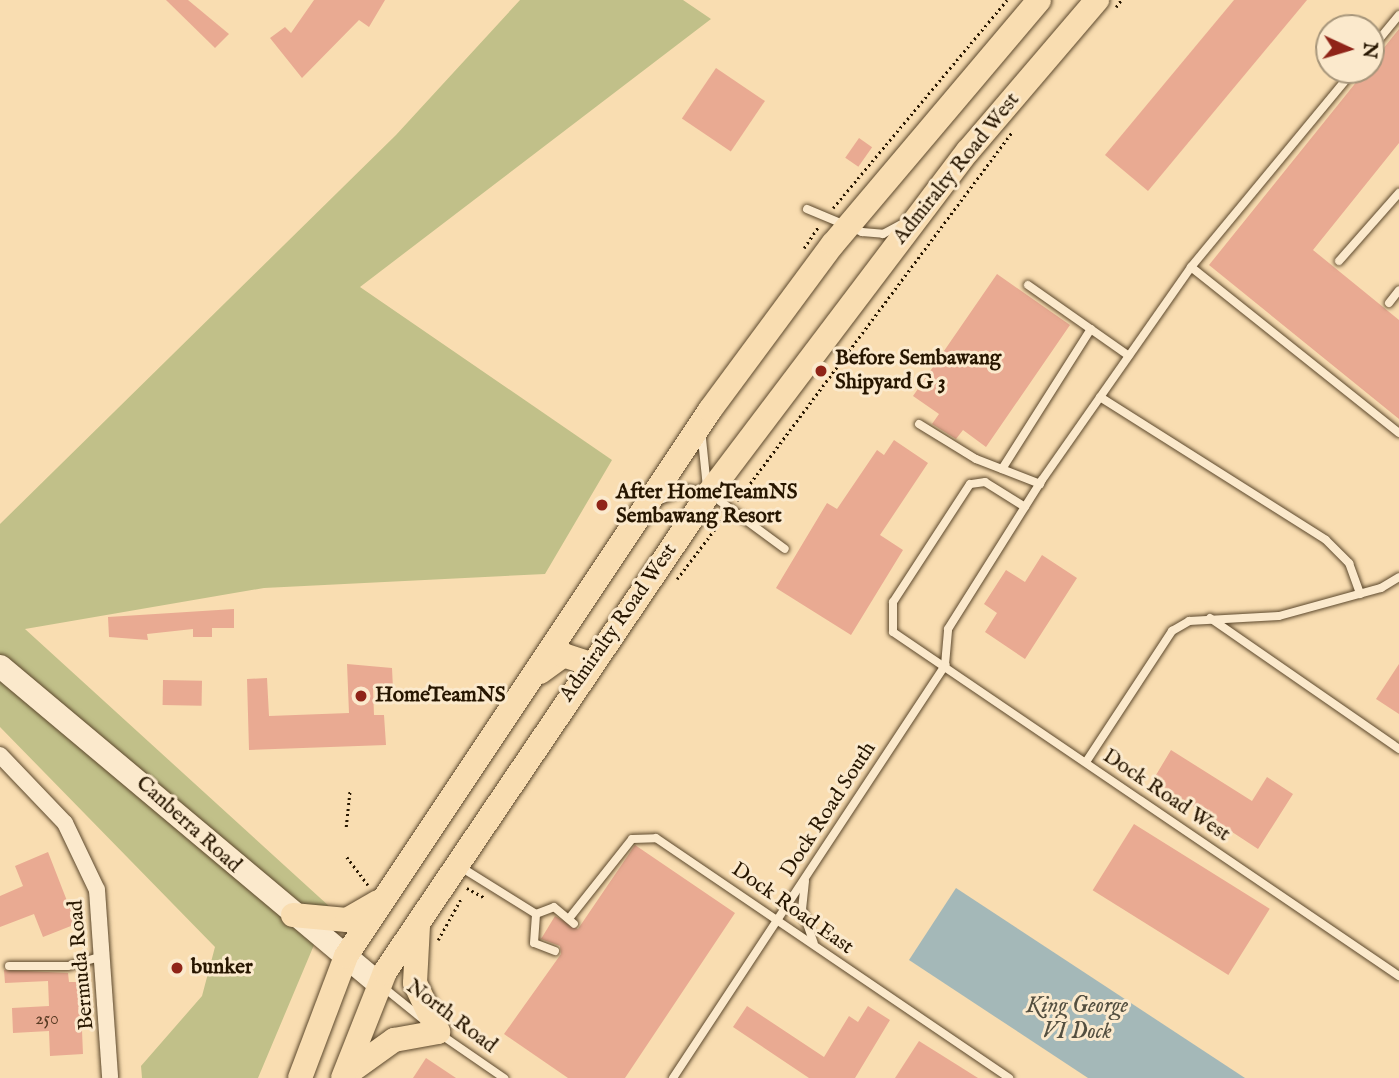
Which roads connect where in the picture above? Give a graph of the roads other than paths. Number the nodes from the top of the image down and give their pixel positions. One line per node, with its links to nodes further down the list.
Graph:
1 (1039, 0): 9 (main road, Admiralty Road West)
2 (1105, 5): 7 (main road, Admiralty Road West)
3 (1399, 15): 4 (lane)
4 (1385, 32)
5 (1342, 84): 11 (lane)
6 (1399, 193): 10 (lane)
7 (926, 205): 9 (lane); 23 (main road, Admiralty Road West)
8 (807, 209): 9 (lane)
9 (847, 226): 18 (main road, Admiralty Road West)
10 (1339, 261)
11 (1191, 267): 16 (lane); 20 (lane)
12 (1028, 285): 15 (lane)
13 (1399, 290): 14 (lane)
14 (1389, 303)
15 (1091, 329): 16 (lane); 21 (lane)
16 (1129, 356): 17 (lane)
17 (1100, 397): 22 (lane); 28 (lane)
18 (710, 410): 23 (lane); 25 (main road, Admiralty Road West)
19 (919, 424): 21 (lane)
20 (1399, 433)
21 (1002, 469): 22 (lane)
22 (1040, 484): 24 (lane)
23 (709, 493): 25 (lane); 26 (lane); 30 (main road, Admiralty Road West)
24 (1025, 507): 32 (lane); 32 (lane, Dock Road West)
25 (641, 513): 33 (main road, Admiralty Road West)
26 (785, 549)
27 (1399, 577): 28 (lane)
28 (1360, 594): 29 (lane)
29 (1210, 618): 34 (lane); 36 (lane)
30 (590, 663): 33 (main road); 37 (main road, Admiralty Road West)
31 (0, 666): 41 (main road, Canberra Road)
32 (944, 666): 36 (lane, Dock Road West); 38 (lane, Dock Road South)
33 (523, 690): 39 (main road, Admiralty Road West)
34 (1399, 749)
35 (0, 755): 46 (street, Bermuda Road)
36 (1086, 762): 49 (lane, Dock Road West)
37 (465, 870): 40 (lane); 42 (main road, Admiralty Road West)
38 (805, 878): 43 (lane, Dock Road South); 44 (lane)
39 (376, 891): 41 (main road); 47 (main road, Admiralty Road West)
40 (536, 914): 43 (lane, Dock Road East); 45 (lane)
41 (293, 915): 47 (main road, Canberra Road)
42 (418, 920): 50 (main road, Admiralty Road West); 51 (main road)
43 (778, 920): 44 (lane, Dock Road East); 56 (lane, Dock Road South)
44 (815, 947): 57 (lane, Dock Road East)
45 (555, 951)
46 (105, 956): 48 (lane); 52 (street, Bermuda Road)
47 (346, 956): 50 (main road, Canberra Road); 53 (main road, Admiralty Road West)
48 (9, 966)
49 (1399, 976)
50 (378, 983): 51 (lane, North Road); 54 (main road, Admiralty Road West)
51 (438, 1032): 54 (main road); 55 (lane, North Road)
52 (110, 1078)
53 (300, 1078)
54 (343, 1078)
55 (504, 1078)
56 (673, 1078)
57 (1009, 1078)

